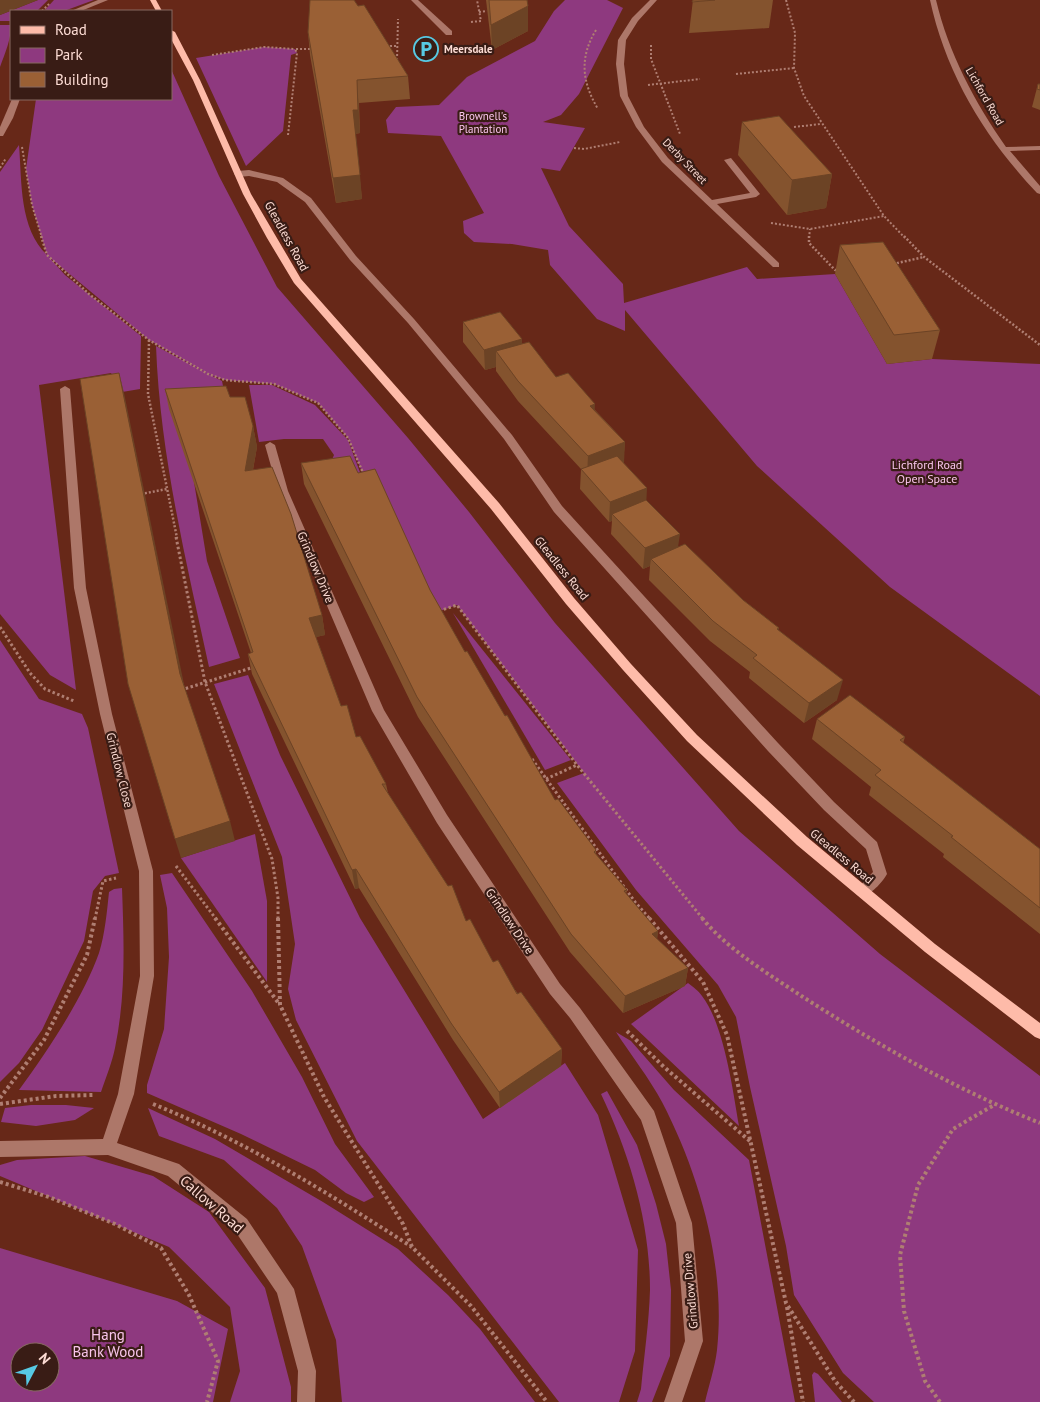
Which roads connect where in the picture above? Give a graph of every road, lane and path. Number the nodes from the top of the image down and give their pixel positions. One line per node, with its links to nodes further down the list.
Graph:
1 (53, 0): 8 (path)
2 (105, 0): 9 (street)
3 (414, 0): 14 (street)
4 (478, 0): 11 (path)
5 (654, 0): 25 (street, Derby Street)
6 (786, 0): 22 (path)
7 (933, 0): 35 (street, Lichford Road)
8 (43, 10)
9 (78, 10)
10 (487, 11): 11 (path)
11 (479, 12): 13 (path)
12 (398, 18): 16 (path)
13 (469, 22)
14 (449, 33)
15 (172, 34): 37 (main road, Gleadless Road)
16 (398, 46): 17 (path); 21 (path)
17 (379, 47)
18 (314, 49): 19 (path)
19 (295, 50): 20 (path); 31 (path)
20 (212, 55)
21 (397, 66)
22 (794, 68): 23 (path); 28 (path)
23 (736, 74)
24 (700, 79): 25 (path)
25 (623, 88): 39 (street, Derby Street)
26 (16, 100): 27 (street)
27 (9, 118): 30 (street); 45 (path)
28 (821, 124): 29 (path); 41 (path)
29 (794, 127)
30 (0, 134)
31 (288, 135)
32 (626, 141): 33 (path)
33 (574, 148)
34 (1040, 148): 35 (street)
35 (1004, 149): 38 (street, Lichford Road)
36 (728, 160): 39 (street)
37 (238, 174): 64 (main road, Gleadless Road); 64 (street)
38 (1040, 191)
39 (710, 203): 42 (street, Derby Street)
40 (810, 229): 44 (path)
41 (924, 257): 43 (path); 46 (path)
42 (776, 265)
43 (885, 266)
44 (843, 270)
45 (149, 340): 47 (path); 52 (path)
46 (1040, 345)
47 (225, 380): 49 (path); 51 (path)
48 (66, 389): 67 (street, Grindlow Close)
49 (227, 389)
50 (270, 445): 80 (street, Grindlow Drive)
51 (364, 476)
52 (167, 489): 53 (path); 57 (path)
53 (139, 494)
54 (430, 614): 61 (path)
55 (0, 626): 58 (path)
56 (261, 664): 57 (path)
57 (205, 682): 59 (path); 75 (path)
58 (45, 689)
59 (178, 691)
60 (529, 756): 62 (path)
61 (577, 765): 62 (path); 69 (path)
62 (546, 780): 63 (path); 71 (path)
63 (537, 783)
64 (862, 891): 66 (main road, Gleadless Road)
65 (622, 1028): 71 (path)
66 (1040, 1032)
67 (126, 1094): 68 (path); 72 (street, Grindlow Close); 75 (path)
68 (0, 1104)
69 (994, 1105): 70 (path); 83 (path)
70 (1040, 1123)
71 (751, 1142): 76 (path)
72 (108, 1147): 73 (street, Callow Road); 78 (street, Callow Road)
73 (0, 1149)
74 (0, 1182): 77 (path)
75 (412, 1247): 79 (path)
76 (786, 1303): 81 (path); 82 (path)
77 (207, 1402)
78 (306, 1402)
79 (548, 1402)
80 (674, 1402)
81 (803, 1402)
82 (854, 1402)
83 (940, 1402)

